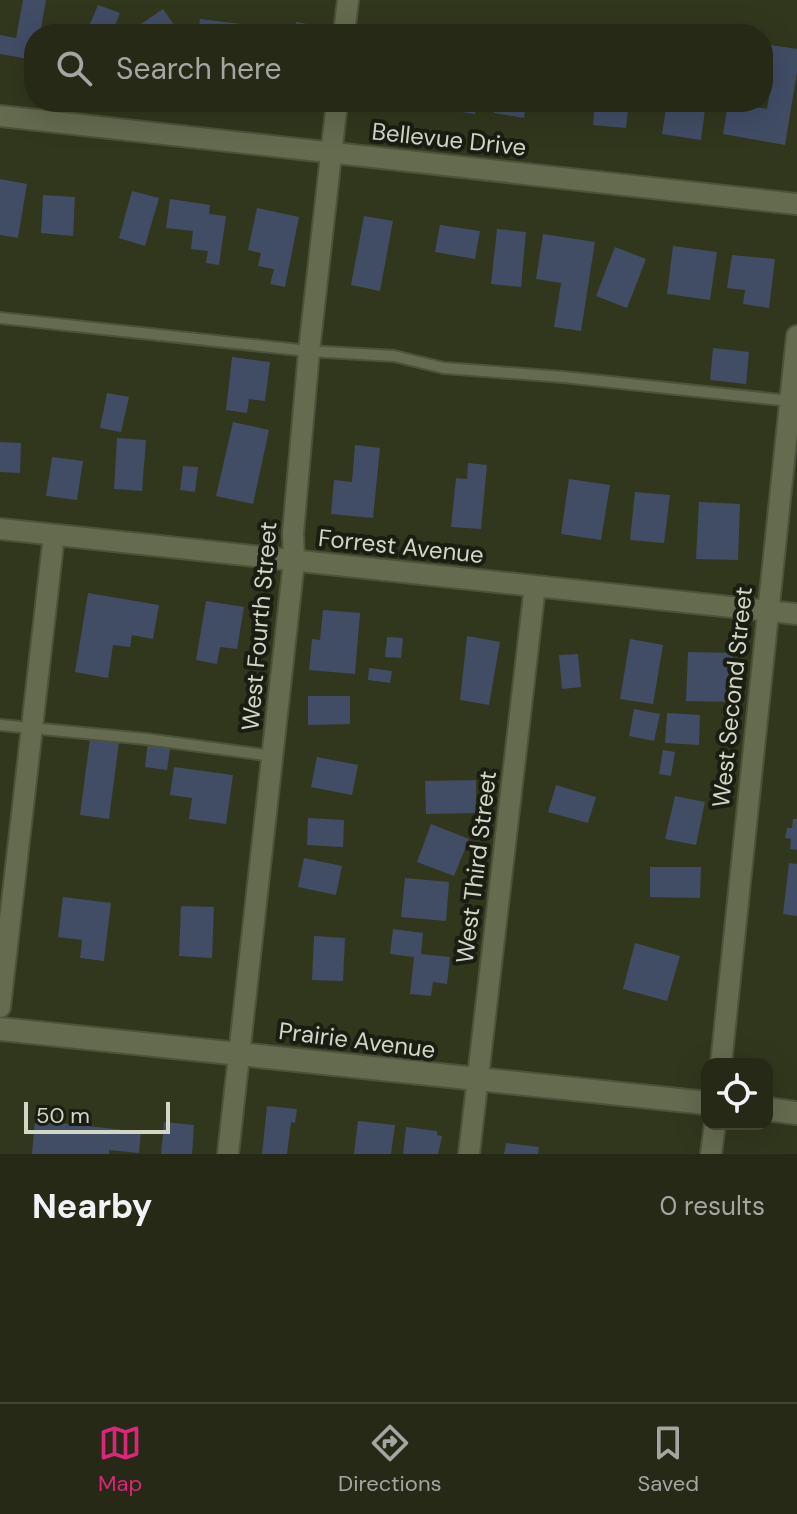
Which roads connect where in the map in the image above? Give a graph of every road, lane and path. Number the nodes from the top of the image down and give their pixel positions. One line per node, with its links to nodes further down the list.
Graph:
1 (348, 0): 2 (street)
2 (345, 24)
3 (336, 112): 5 (street, West Fourth Street)
4 (0, 116): 5 (street, Bellevue Drive)
5 (332, 152): 6 (street, Bellevue Drive); 9 (street, West Fourth Street)
6 (797, 204)
7 (0, 318): 9 (lane)
8 (797, 336): 10 (street, West Second Street)
9 (309, 351): 10 (lane); 13 (street, West Fourth Street)
10 (793, 402): 15 (street, West Second Street)
11 (0, 529): 12 (street, Forrest Avenue)
12 (54, 535): 13 (street, Forrest Avenue); 18 (street)
13 (294, 561): 14 (street, Forrest Avenue); 19 (street, West Fourth Street)
14 (535, 586): 15 (street, Forrest Avenue); 24 (street, West Third Street)
15 (767, 611): 16 (street, Forrest Avenue); 23 (street, West Second Street)
16 (797, 614)
17 (0, 725): 18 (lane)
18 (34, 729): 19 (lane); 20 (street)
19 (273, 756): 22 (street, West Fourth Street)
20 (0, 1007)
21 (0, 1029): 22 (street, Prairie Avenue)
22 (239, 1052): 24 (street, Prairie Avenue); 29 (street, West Fourth Street)
23 (722, 1058)
24 (477, 1080): 25 (street, Prairie Avenue); 30 (street, West Third Street)
25 (701, 1102)
26 (773, 1110): 27 (street)
27 (797, 1113)
28 (714, 1130): 31 (street)
29 (228, 1154)
30 (469, 1154)
31 (711, 1154)

